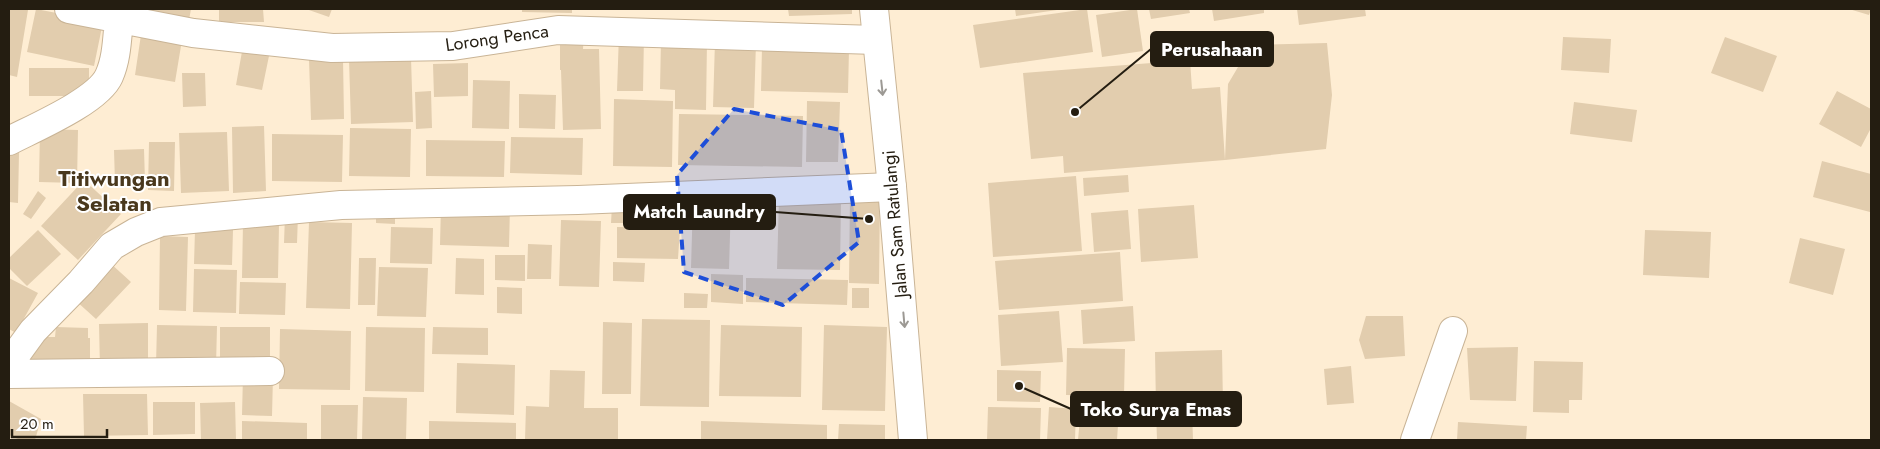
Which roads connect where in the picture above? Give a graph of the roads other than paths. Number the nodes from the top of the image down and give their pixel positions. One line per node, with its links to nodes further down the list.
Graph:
1 (69, 9): 3 (street, Lorong Penca)
2 (874, 9): 4 (street, Jalan Sam Ratulangi)
3 (119, 19): 4 (street, Lorong Penca); 5 (street)
4 (876, 40): 6 (street, Jalan Sam Ratulangi, one-way to 6)
5 (9, 141)
6 (892, 187): 8 (street); 11 (street, Jalan Sam Ratulangi, one-way to 11)
7 (1452, 331): 12 (street)
8 (9, 364)
9 (270, 371): 10 (street)
10 (9, 374)
11 (913, 440)
12 (1415, 440)

